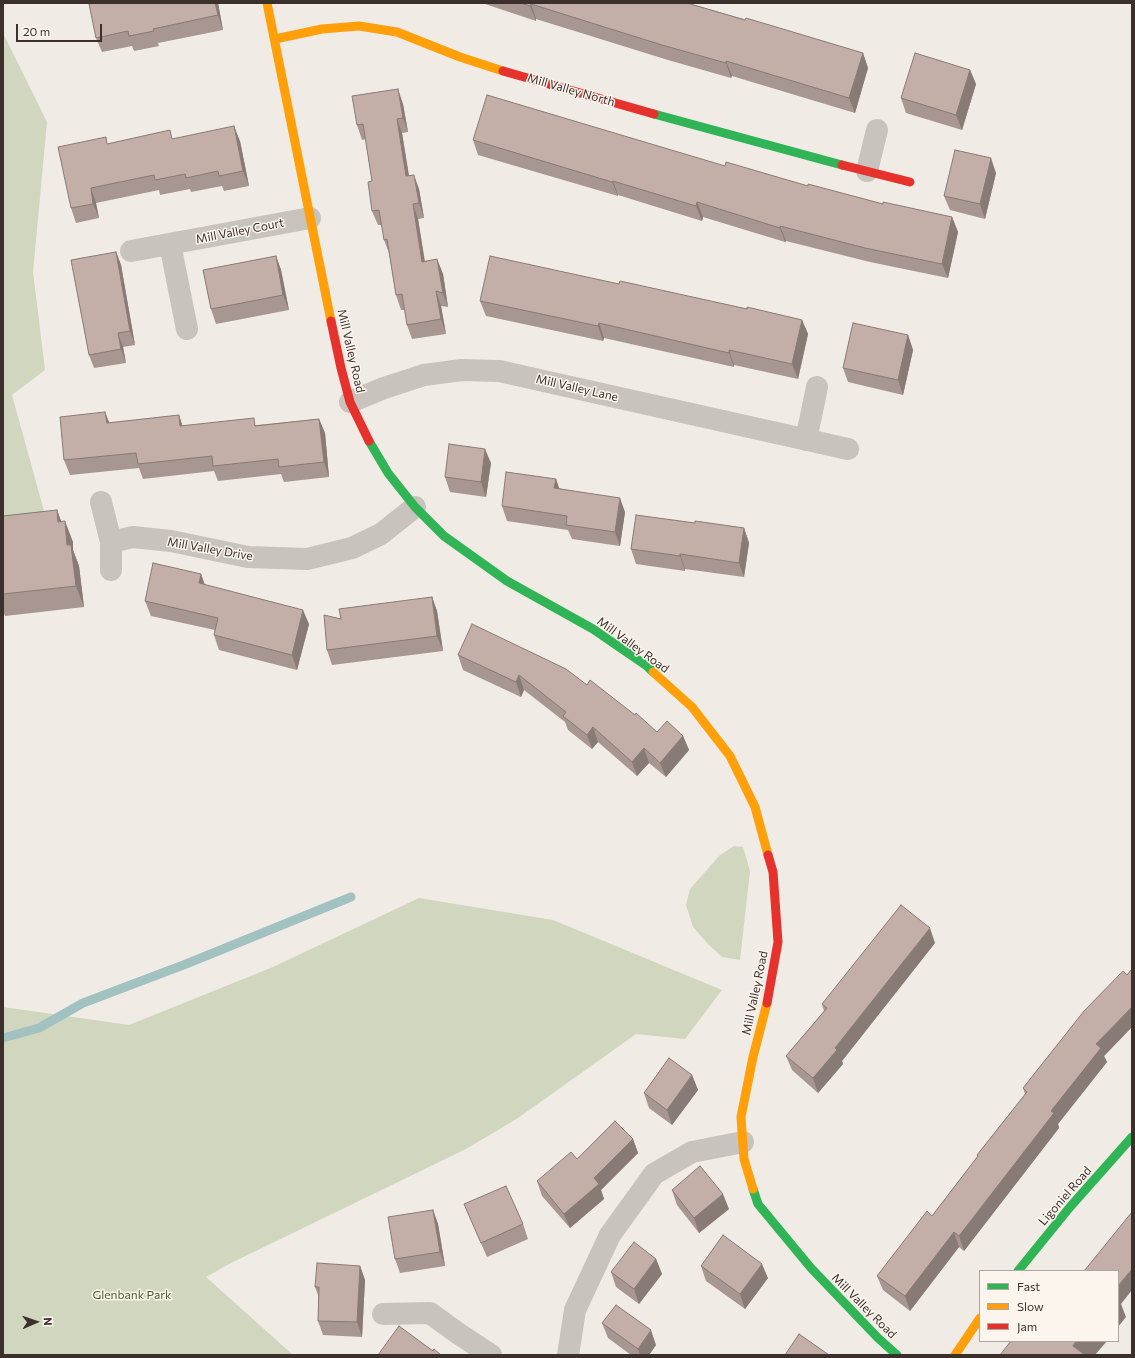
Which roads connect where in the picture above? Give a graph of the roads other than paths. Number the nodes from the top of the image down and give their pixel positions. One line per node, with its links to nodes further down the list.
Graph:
1 (267, 3): 2 (street, Mill Valley Road)
2 (275, 39): 4 (street, Mill Valley North); 6 (street, Mill Valley Road)
3 (877, 130): 4 (street)
4 (867, 171): 5 (street, Mill Valley North)
5 (910, 182)
6 (310, 218): 7 (street, Mill Valley Court); 11 (street, Mill Valley Road)
7 (170, 244): 8 (street, Mill Valley Court); 9 (street)
8 (131, 251)
9 (187, 329)
10 (817, 387): 12 (street)
11 (350, 402): 12 (street, Mill Valley Lane); 15 (street, Mill Valley Road)
12 (806, 440): 13 (street, Mill Valley Lane)
13 (848, 449)
14 (101, 502): 16 (street)
15 (415, 507): 16 (street, Mill Valley Drive); 19 (street, Mill Valley Road)
16 (111, 542): 17 (street)
17 (111, 570)
18 (1132, 1137): 20 (street, Ligoniel Road)
19 (743, 1142): 24 (street); 25 (street, Mill Valley Road)
20 (1019, 1270)
21 (383, 1314): 23 (street)
22 (979, 1319): 26 (street)
23 (490, 1355)
24 (568, 1355)
25 (897, 1355)
26 (954, 1355)

